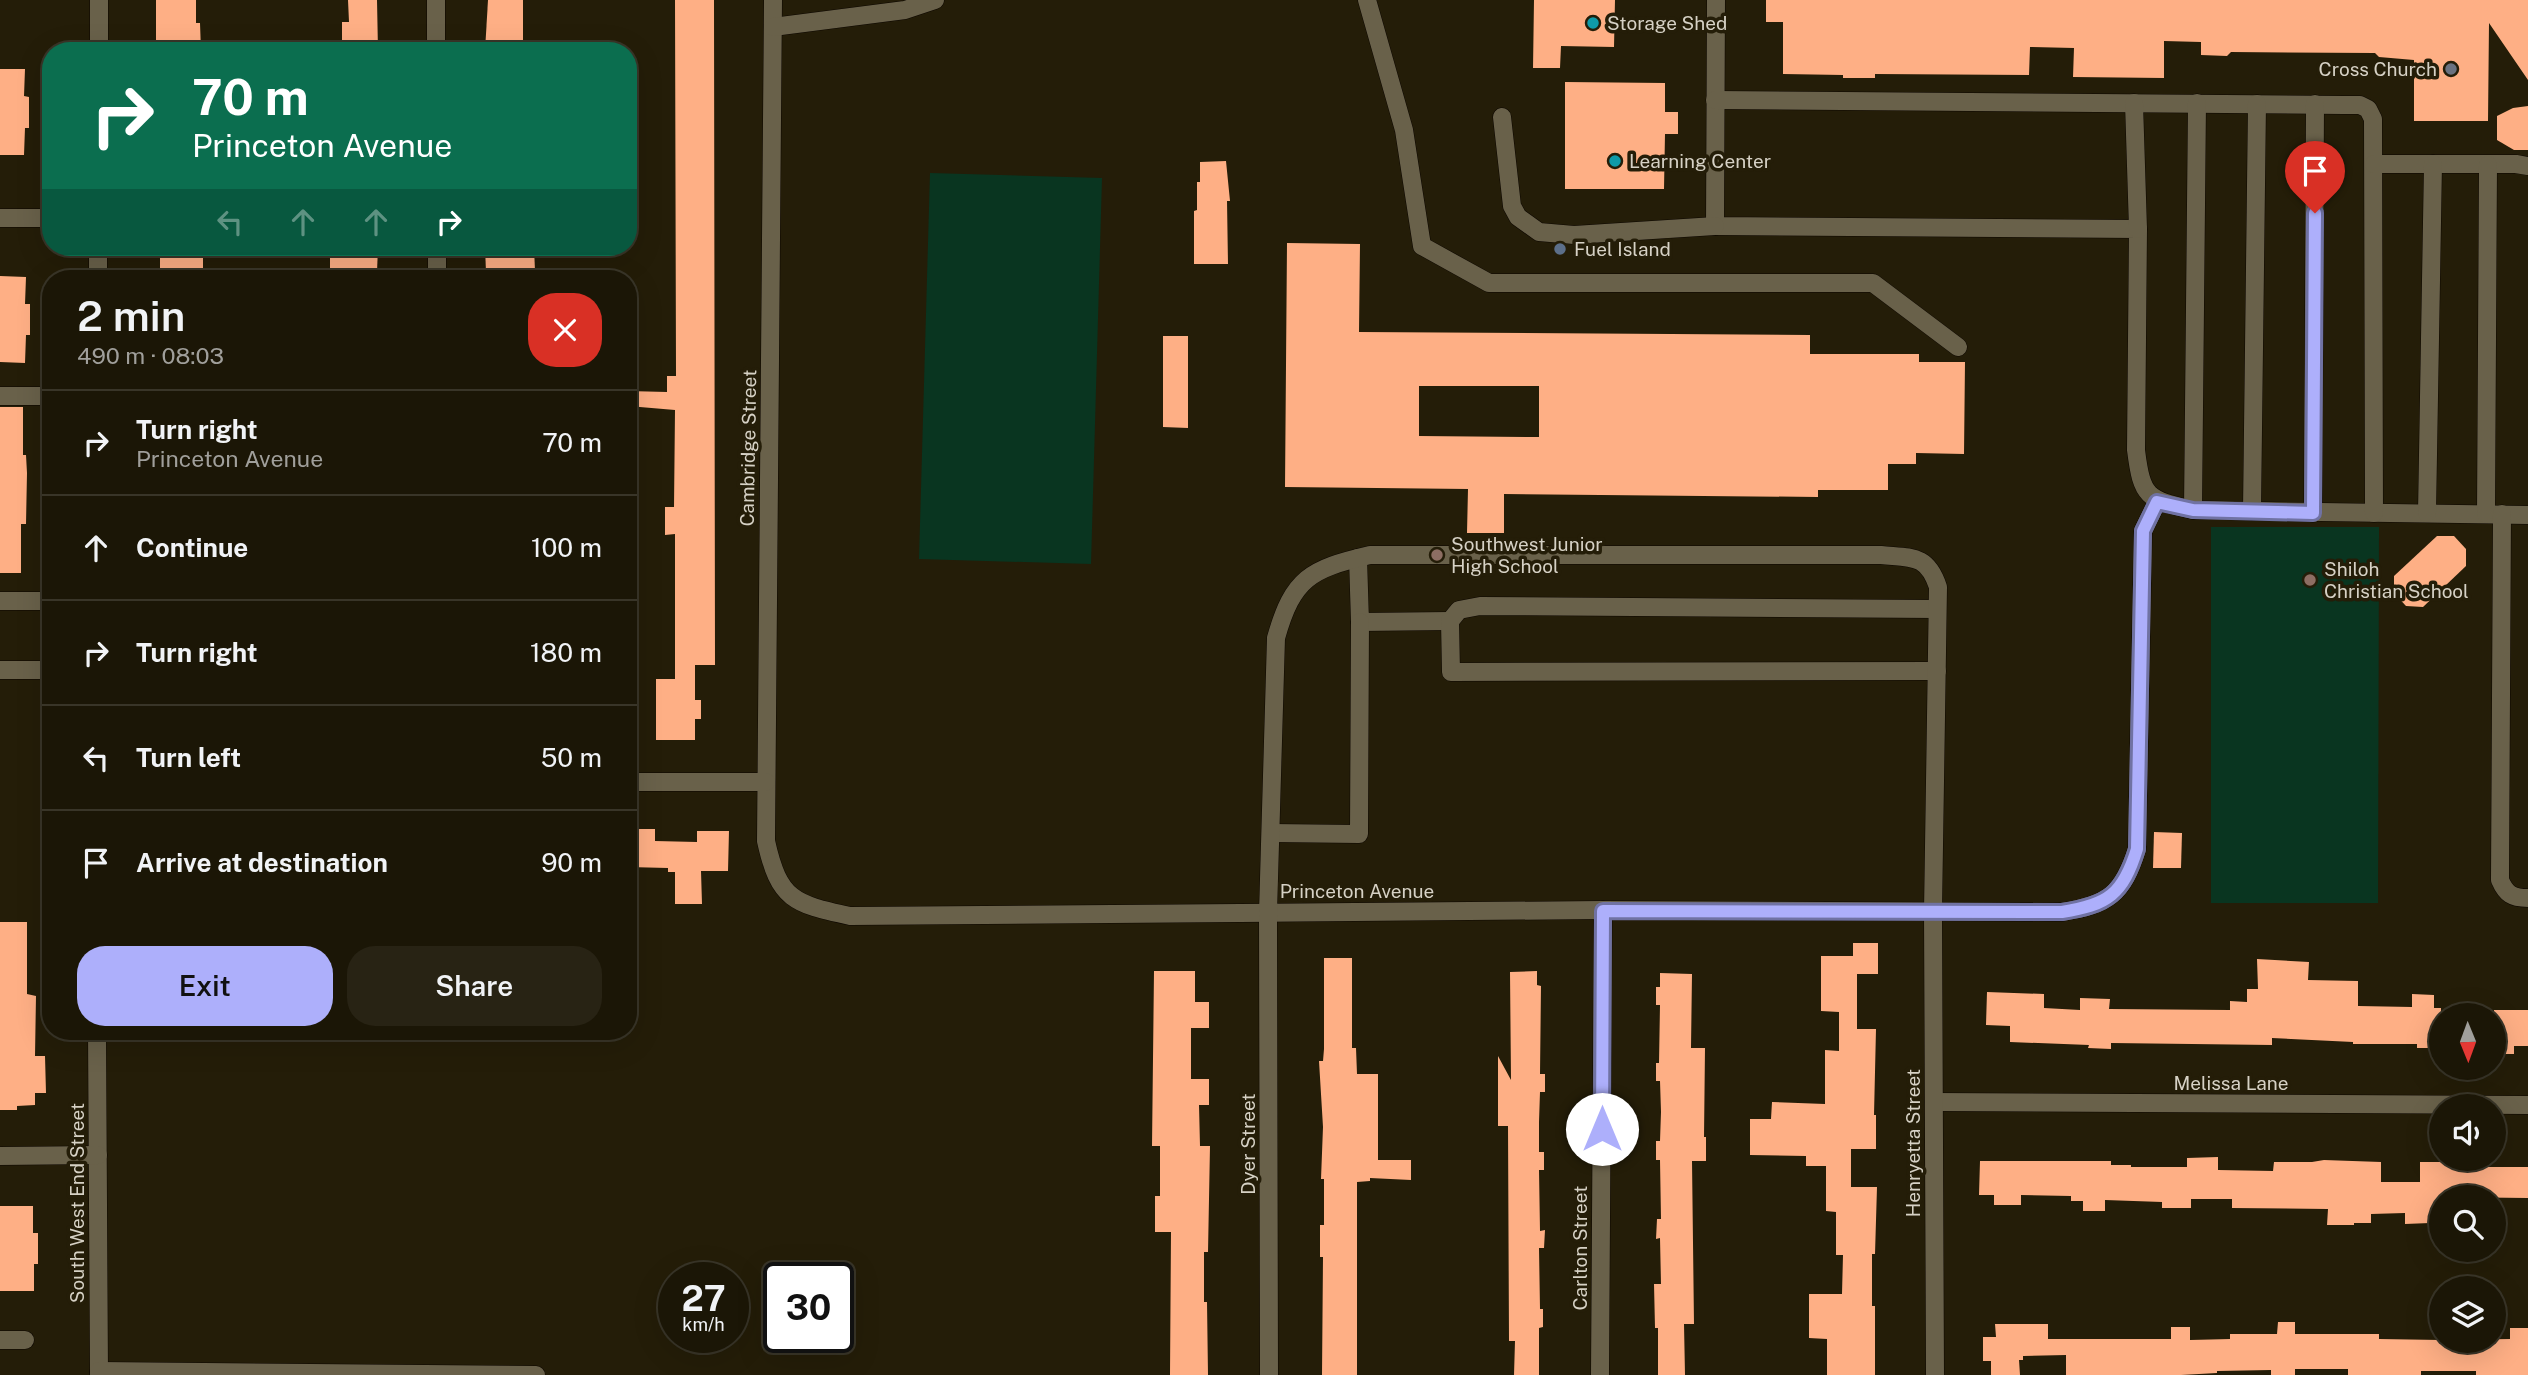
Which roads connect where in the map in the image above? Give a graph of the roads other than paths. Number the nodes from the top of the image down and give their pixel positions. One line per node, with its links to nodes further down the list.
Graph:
1 (99, 0): 8 (street)
2 (436, 0): 9 (street)
3 (773, 0): 7 (street, Cambridge Street)
4 (935, 0): 7 (street)
5 (1367, 0): 24 (street)
6 (1716, 0): 10 (street)
7 (773, 27): 45 (street, Cambridge Street)
8 (99, 42)
9 (436, 42)
10 (1716, 100): 11 (street); 22 (street)
11 (2134, 103): 12 (street); 23 (street)
12 (2197, 103): 13 (street); 28 (street)
13 (2257, 104): 14 (street); 29 (street)
14 (2315, 104): 16 (street); 30 (street)
15 (1502, 117): 22 (street)
16 (2374, 164): 17 (street); 31 (street)
17 (2433, 164): 18 (street); 32 (street)
18 (2488, 164): 19 (street); 33 (street)
19 (2528, 166)
20 (0, 218): 21 (street)
21 (42, 218)
22 (1715, 226): 23 (street)
23 (2138, 229): 27 (street)
24 (1958, 347)
25 (0, 396): 26 (street)
26 (42, 396)
27 (2157, 502): 28 (street); 50 (street, Princeton Avenue)
28 (2193, 510): 29 (street)
29 (2252, 511): 30 (street)
30 (2313, 513): 31 (street)
31 (2374, 513): 32 (street)
32 (2427, 513): 33 (street)
33 (2494, 514): 34 (street); 48 (street)
34 (2528, 515)
35 (1357, 558): 38 (street, Henryetta Street); 40 (street); 46 (street, Dyer Street)
36 (0, 601): 37 (street)
37 (42, 601)
38 (1937, 610): 39 (street); 43 (street, Henryetta Street)
39 (1450, 621): 40 (street); 43 (street)
40 (1360, 622): 46 (street)
41 (0, 670): 42 (street)
42 (42, 670)
43 (1937, 671): 50 (street, Henryetta Street)
44 (637, 782): 45 (street)
45 (766, 782): 47 (street, Cambridge Street)
46 (1271, 833): 51 (street, Dyer Street)
47 (786, 892): 51 (street, Princeton Avenue)
48 (2528, 898)
49 (1603, 911): 50 (street, Princeton Avenue); 51 (street, Princeton Avenue); 63 (street, Carlton Street)
50 (1933, 911): 53 (street, Henryetta Street)
51 (1268, 913): 62 (street, Dyer Street)
52 (97, 1040): 55 (street, South West End Street)
53 (1934, 1102): 54 (street, Melissa Lane); 64 (street, Henryetta Street)
54 (2528, 1105)
55 (98, 1155): 56 (street); 59 (street, South West End Street)
56 (0, 1156)
57 (0, 1340): 58 (street)
58 (25, 1340)
59 (99, 1373): 60 (street)
60 (227, 1373): 61 (street)
61 (536, 1375)
62 (1269, 1375)
63 (1601, 1375)
64 (1935, 1375)

